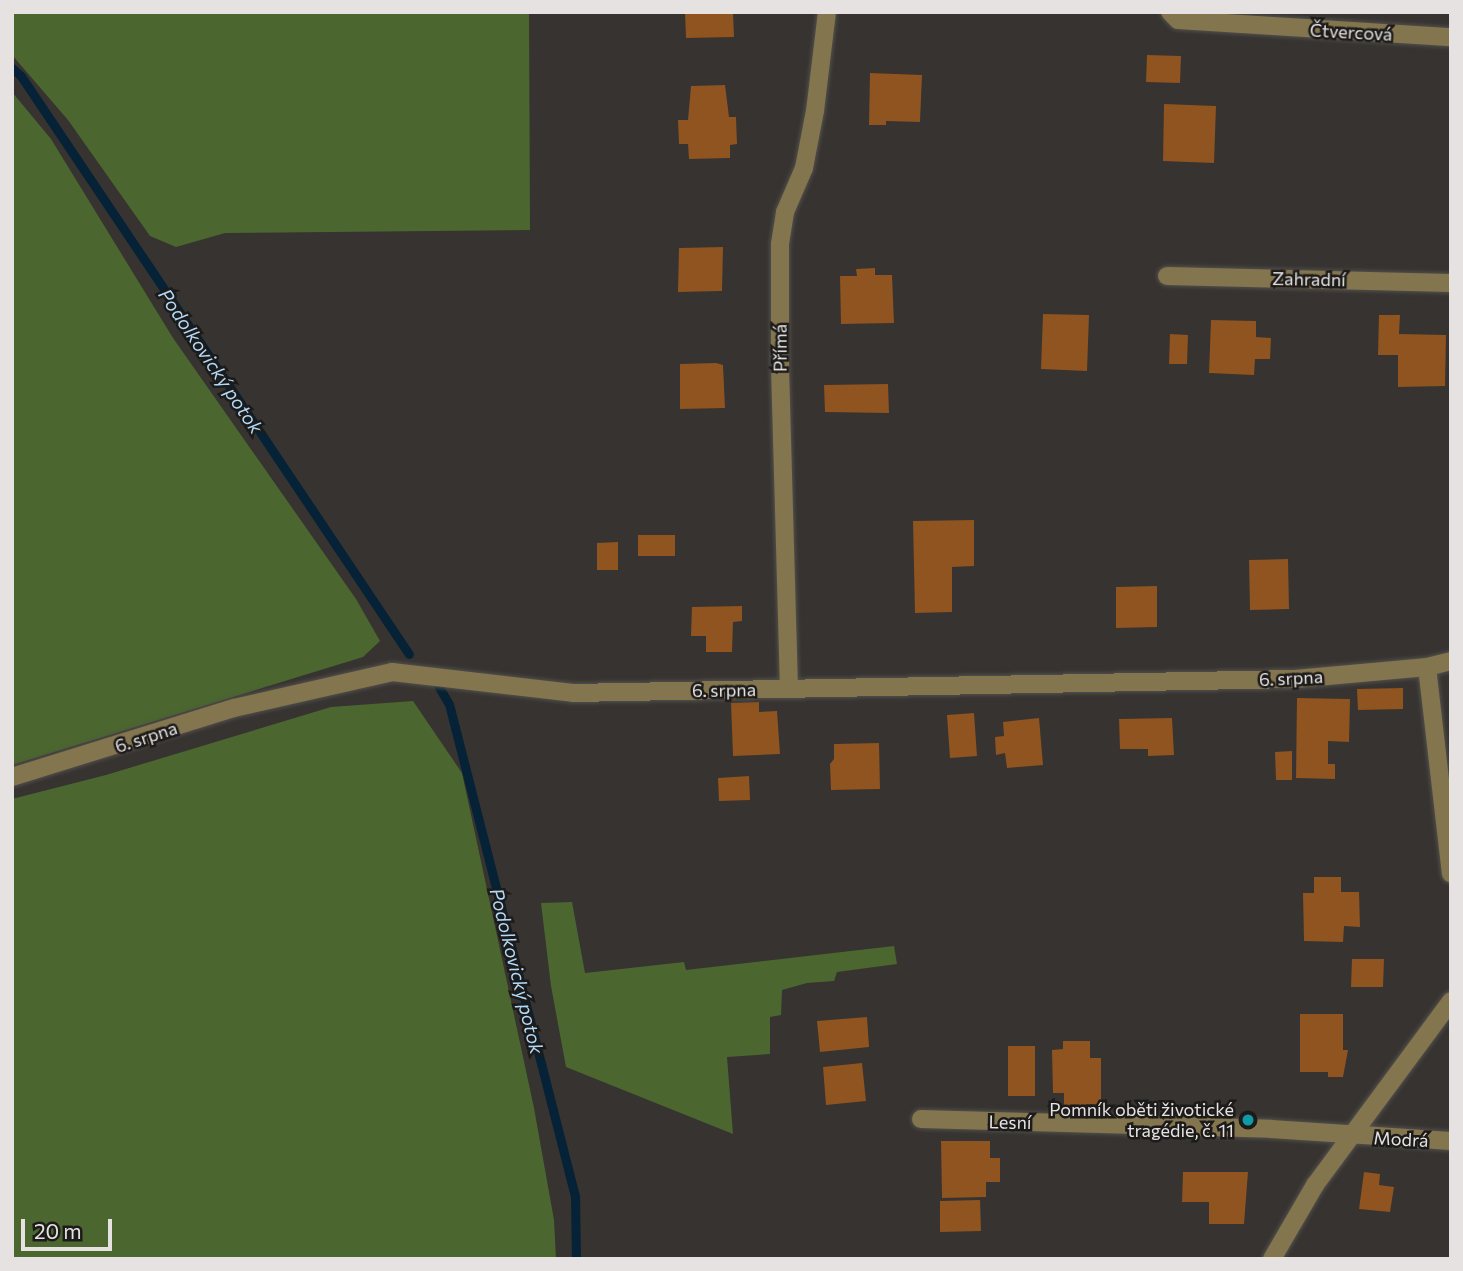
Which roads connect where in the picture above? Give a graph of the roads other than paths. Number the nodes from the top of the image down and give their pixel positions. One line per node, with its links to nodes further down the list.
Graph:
1 (827, 12): 8 (street, Přímá)
2 (1170, 12): 3 (street, Čtvercová)
3 (1451, 37)
4 (1167, 276): 5 (street, Zahradní)
5 (1451, 282)
6 (1451, 662): 7 (street, 6. srpna)
7 (1427, 667): 8 (street, 6. srpna); 10 (street)
8 (789, 689): 9 (street, 6. srpna)
9 (12, 777)
10 (1451, 874)
11 (1451, 1001): 13 (street)
12 (921, 1119): 13 (street, Lesní)
13 (1351, 1133): 14 (street, Modrá); 15 (street)
14 (1451, 1141)
15 (1272, 1259)

